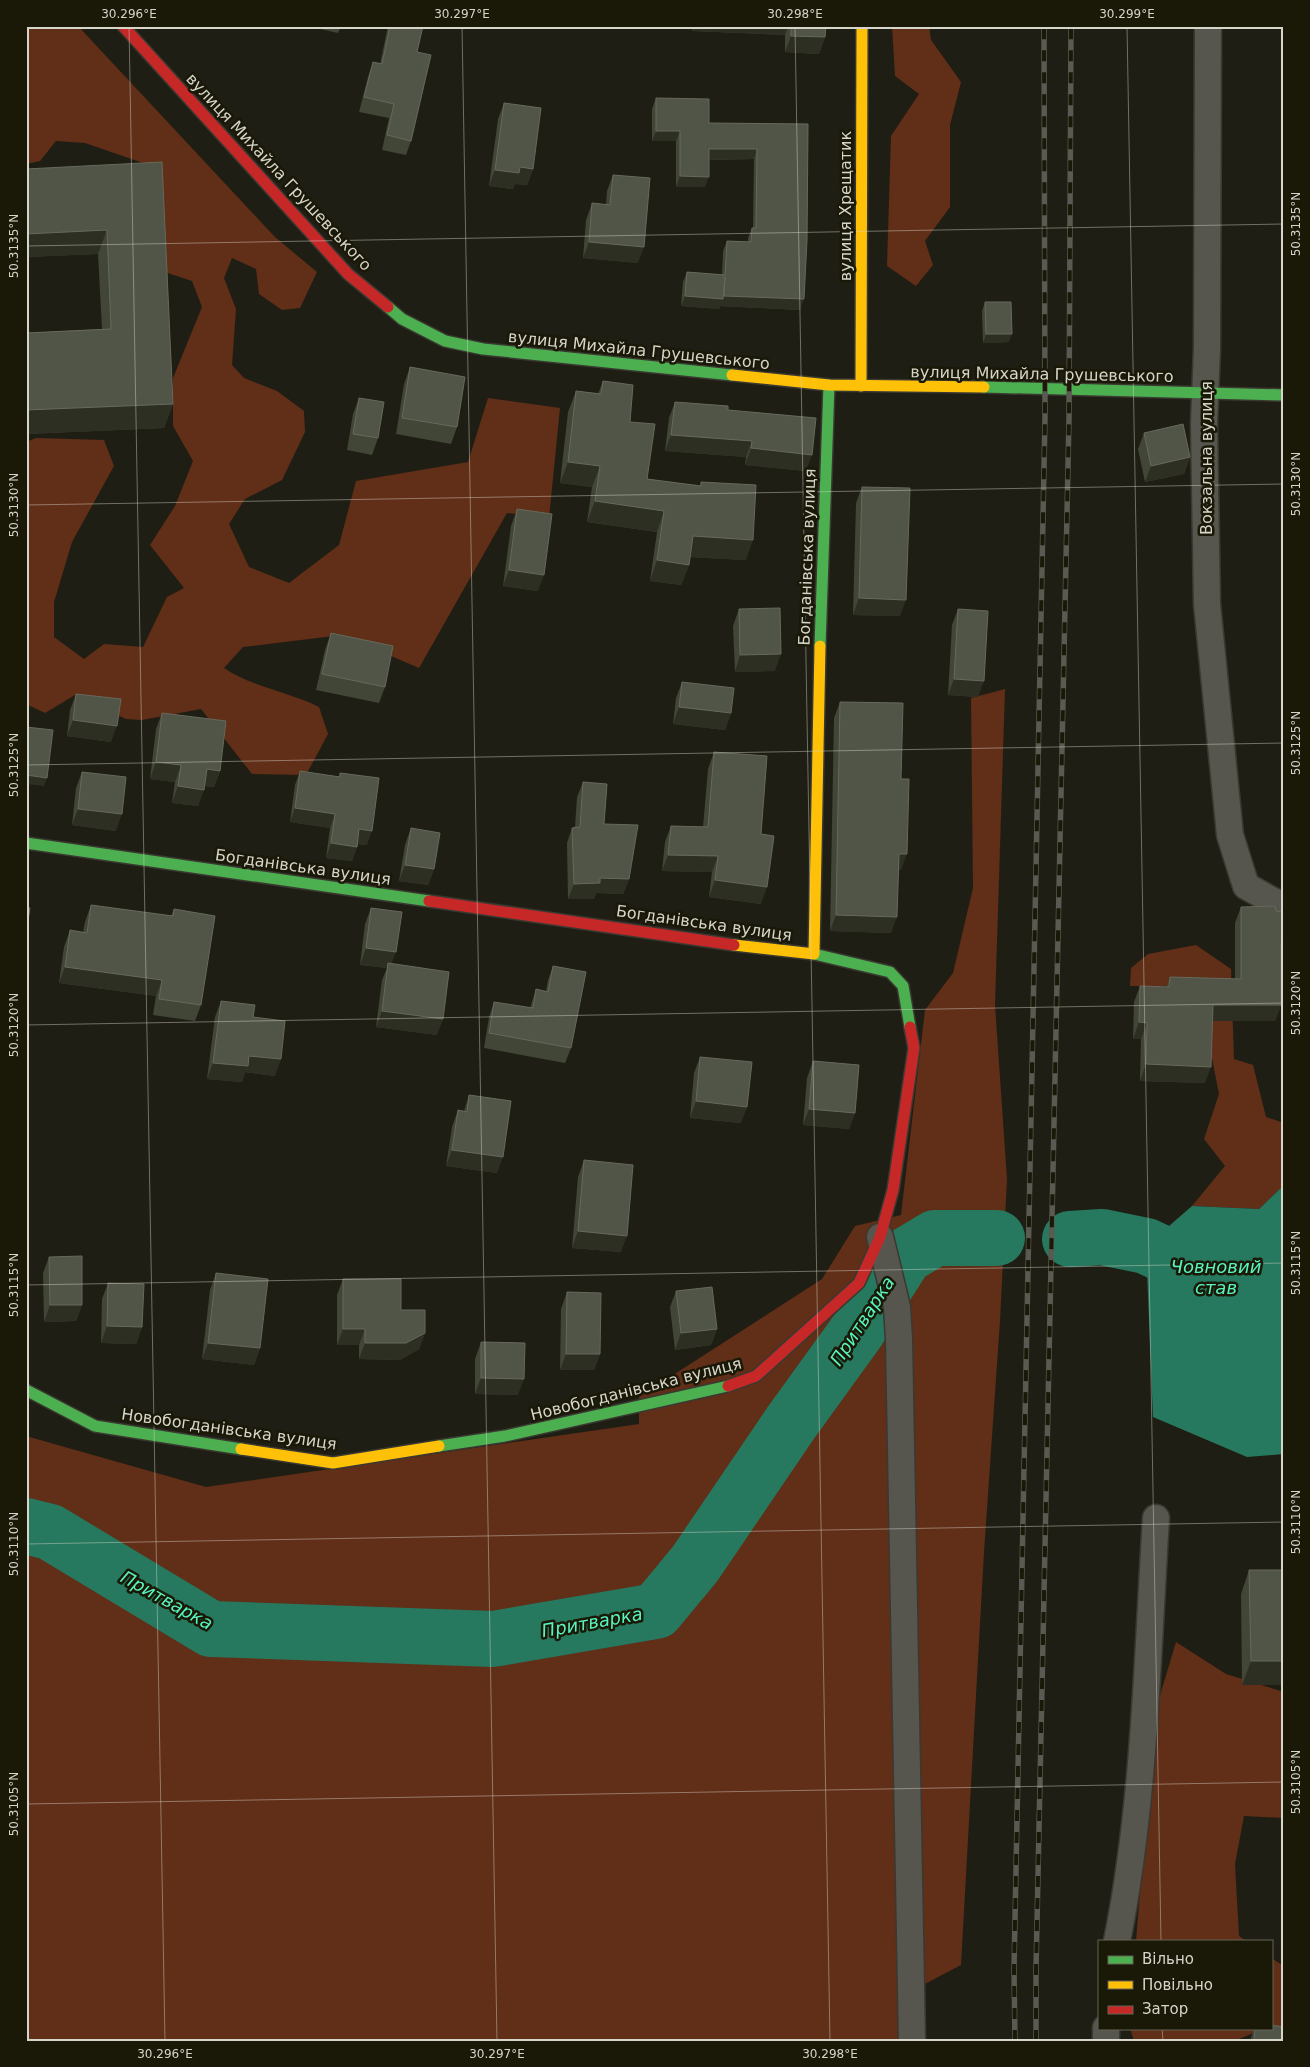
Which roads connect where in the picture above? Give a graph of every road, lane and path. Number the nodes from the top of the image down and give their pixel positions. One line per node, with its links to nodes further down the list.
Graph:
1 (123, 26): 4 (street, вулиця Михайла Грушевського)
2 (862, 26): 5 (street, вулиця Хрещатик)
3 (1208, 26): 6 (street, Вокзальна вулиця)
4 (829, 386): 5 (street, вулиця Михайла Грушевського); 10 (street, Богданівська вулиця)
5 (861, 386): 6 (street, вулиця Михайла Грушевського)
6 (1206, 394): 7 (street, вулиця Михайла Грушевського); 9 (street, Вокзальна вулиця)
7 (1284, 395)
8 (26, 843): 10 (street, Богданівська вулиця)
9 (1284, 908)
10 (814, 954): 11 (street, Новобогданівська вулиця)
11 (882, 1247): 12 (street, Новобогданівська вулиця); 15 (street)
12 (26, 1390)
13 (1156, 1518): 14 (street)
14 (1117, 1940)
15 (912, 2041)

